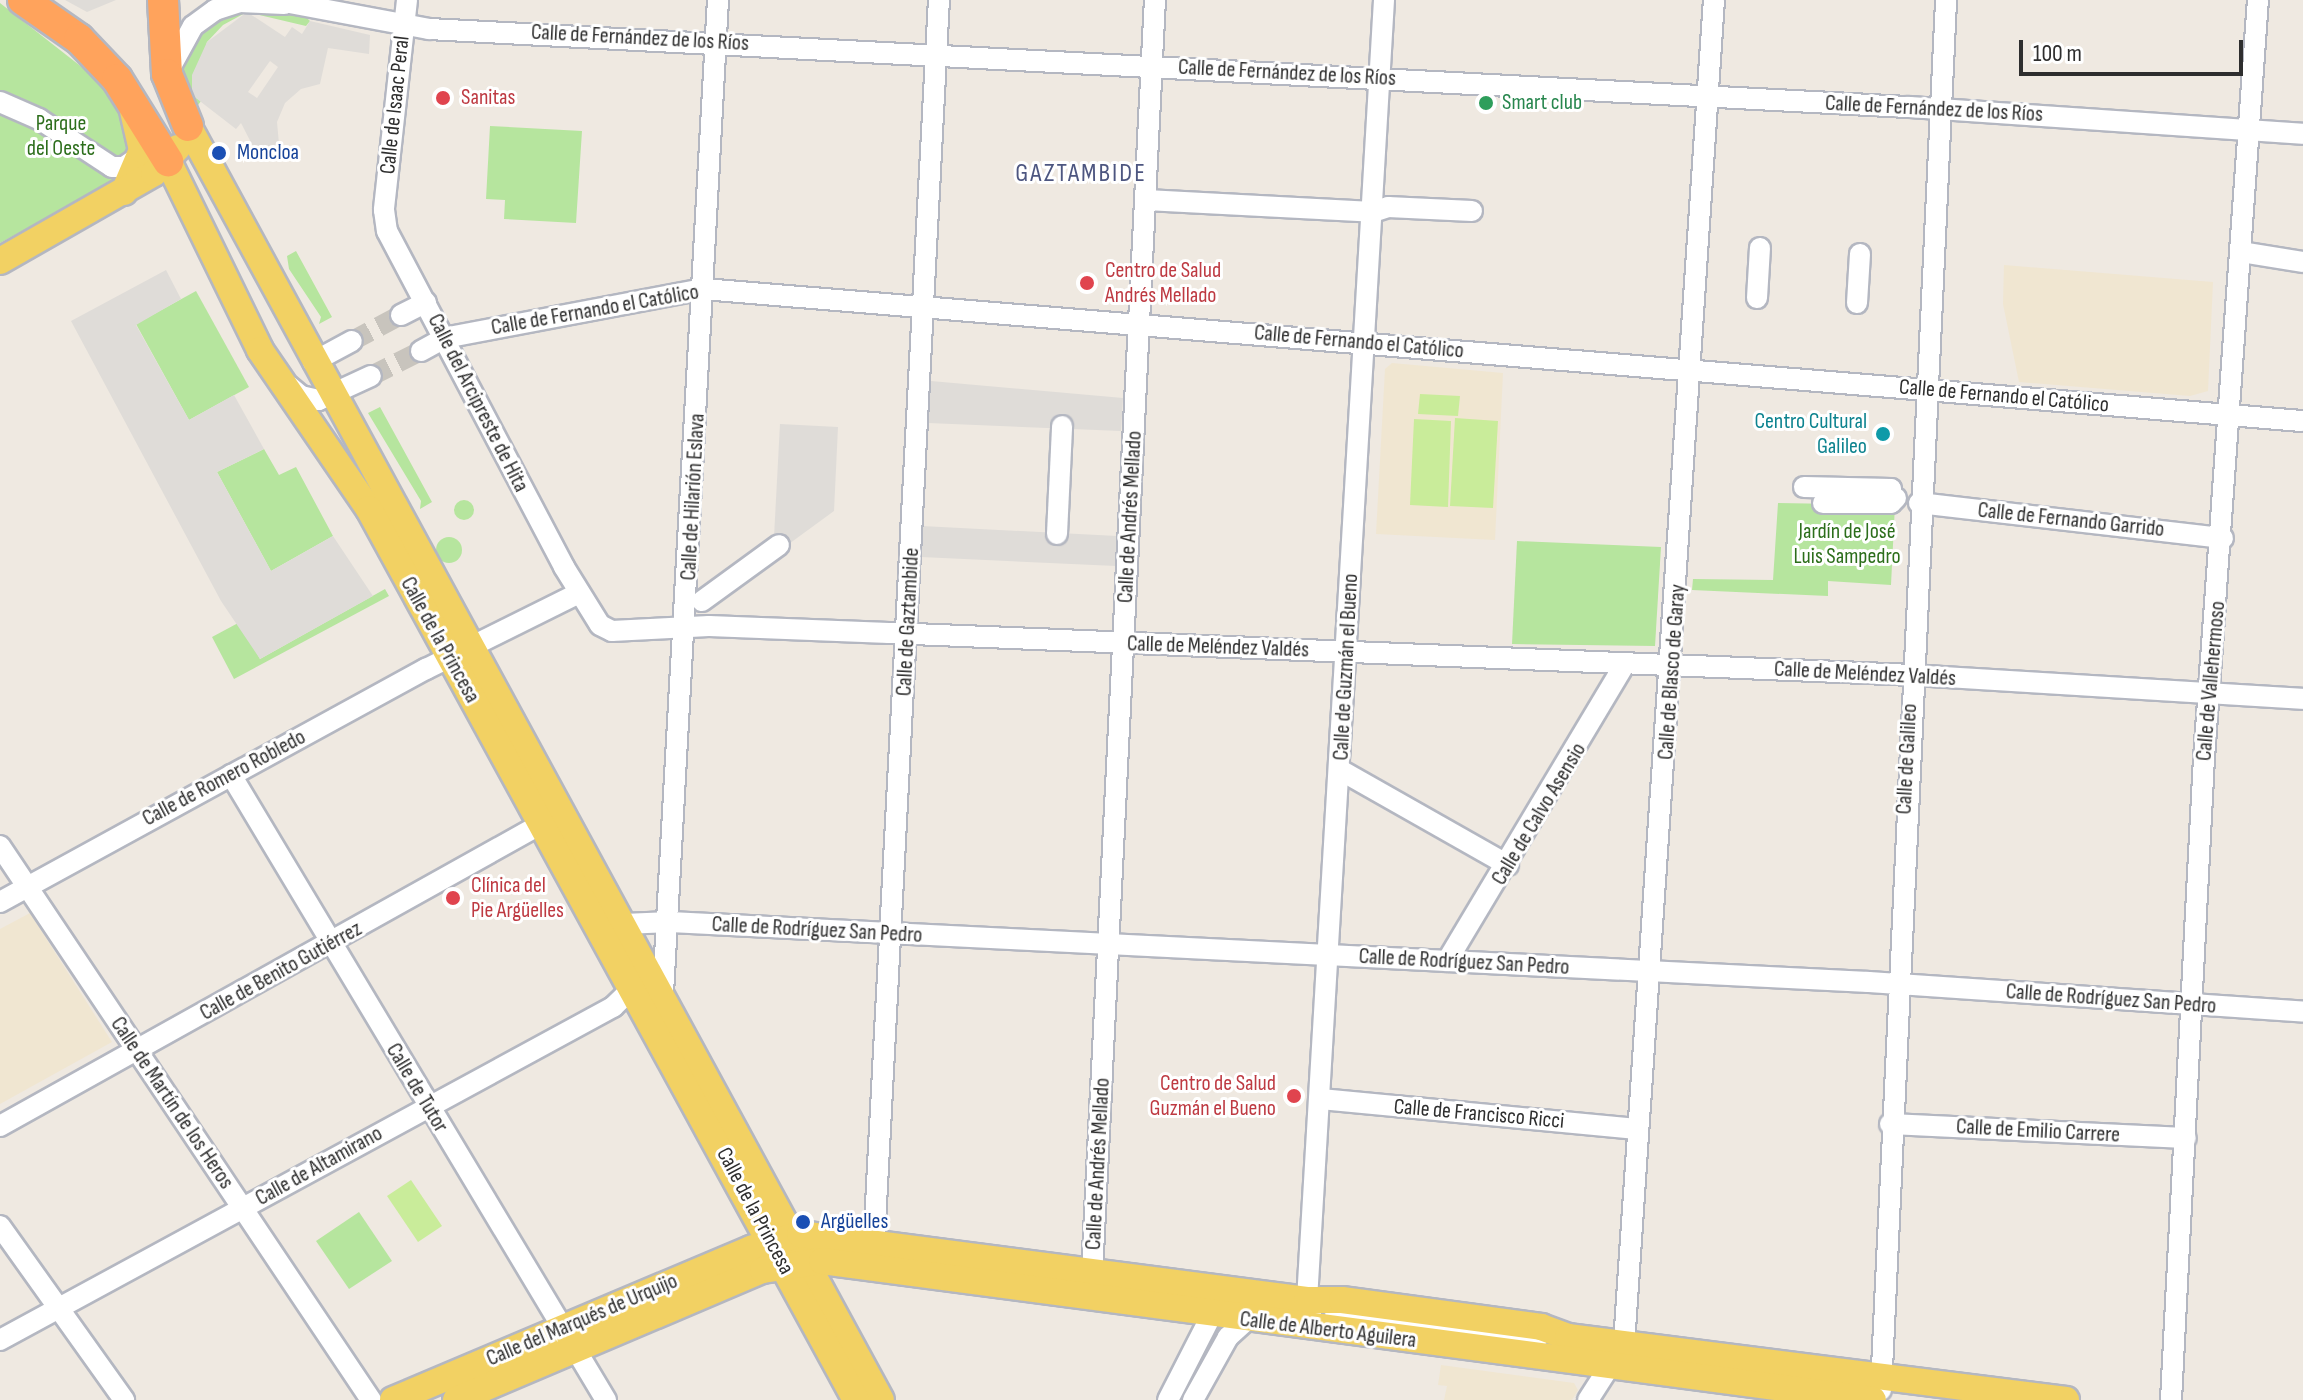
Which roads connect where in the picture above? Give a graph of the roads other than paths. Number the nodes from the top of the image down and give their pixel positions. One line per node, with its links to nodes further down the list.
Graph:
1 (23, 0): 24 (highway)
2 (163, 0): 16 (highway, Calle de la Princesa)
3 (407, 0): 12 (street, Calle de Isaac Peral)
4 (718, 0): 13 (street, Calle de Hilarión Eslava)
5 (939, 0): 14 (street, Calle de Gaztambide)
6 (1155, 0): 15 (street, Calle de Andrés Mellado)
7 (1384, 0): 17 (street, Calle de Guzmán el Bueno)
8 (1714, 0): 18 (street, Calle de Blasco de Garay)
9 (1946, 0): 20 (street, Calle de Galileo)
10 (2258, 0): 22 (street, Calle de Vallehermoso)
11 (280, 2): 12 (street, Calle de Fernández de los Ríos); 16 (street, Calle de Fernández de los Ríos)
12 (403, 23): 13 (street, Calle de Fernández de los Ríos); 26 (street, Calle de Isaac Peral)
13 (716, 41): 14 (street, Calle de Fernández de los Ríos); 34 (street, Calle de Hilarión Eslava)
14 (937, 54): 15 (street, Calle de Fernández de los Ríos); 38 (street, Calle de Gaztambide)
15 (1152, 66): 17 (street, Calle de Fernández de los Ríos); 25 (street, Calle de Andrés Mellado)
16 (167, 74): 21 (highway, Calle de la Princesa)
17 (1378, 78): 18 (street, Calle de Fernández de los Ríos); 28 (street, Calle de Guzmán el Bueno)
18 (1707, 96): 20 (street, Calle de Fernández de los Ríos); 47 (street, Calle de Blasco de Garay)
19 (0, 102): 24 (street)
20 (1940, 109): 22 (street, Calle de Fernández de los Ríos); 49 (street, Calle de Galileo)
21 (188, 126): 24 (main road); 46 (main road, Calle de la Princesa)
22 (2249, 131): 23 (street, Calle de Fernández de los Ríos); 30 (street, Calle de Vallehermoso)
23 (2303, 134)
24 (154, 158): 32 (main road); 44 (main road, Calle de la Princesa)
25 (1146, 200): 28 (street); 40 (street, Calle de Andrés Mellado)
26 (384, 210): 36 (street, Calle del Arcipreste de Hita)
27 (1472, 211): 28 (street)
28 (1373, 212): 43 (street, Calle de Guzmán el Bueno)
29 (1760, 248): 35 (street)
30 (2241, 252): 33 (street); 51 (street, Calle de Vallehermoso)
31 (1860, 254): 37 (street)
32 (0, 261)
33 (2303, 262)
34 (703, 289): 38 (street, Calle de Fernando el Católico); 41 (street, Calle de Fernando el Católico); 62 (street, Calle de Hilarión Eslava)
35 (1757, 298)
36 (426, 302): 39 (street); 41 (street, Calle del Arcipreste de Hita)
37 (1857, 303)
38 (921, 307): 40 (street, Calle de Fernando el Católico); 63 (street, Calle de Gaztambide)
39 (401, 315)
40 (1139, 325): 43 (street, Calle de Fernando el Católico); 64 (street, Calle de Andrés Mellado)
41 (444, 338): 45 (street, Calle de Fernando el Católico); 60 (street, Calle del Arcipreste de Hita)
42 (352, 341): 46 (street)
43 (1362, 342): 47 (street, Calle de Fernando el Católico); 65 (street, Calle de Guzmán el Bueno)
44 (260, 350): 50 (street, Calle de la Princesa); 66 (main road, Calle de la Princesa)
45 (421, 351)
46 (313, 362): 50 (main road, Calle de la Princesa)
47 (1691, 370): 49 (street, Calle de Fernando el Católico); 68 (street, Calle de Blasco de Garay)
48 (371, 376): 50 (street)
49 (1924, 390): 51 (street, Calle de Fernando el Católico); 56 (street, Calle de Galileo)
50 (332, 395): 66 (main road, Calle de la Princesa)
51 (2229, 416): 52 (street, Calle de Fernando el Católico); 58 (street, Calle de Vallehermoso)
52 (2303, 421)
53 (1062, 426): 57 (street)
54 (1804, 487): 55 (street)
55 (1823, 503)
56 (1919, 503): 58 (street, Calle de Fernando Garrido); 69 (street, Calle de Galileo)
57 (1057, 534)
58 (2223, 538): 70 (street, Calle de Vallehermoso)
59 (779, 545): 61 (street)
60 (579, 593): 62 (street, Calle de Meléndez Valdés); 66 (street)
61 (702, 601)
62 (686, 627): 63 (street, Calle de Meléndez Valdés); 79 (street, Calle de Hilarión Eslava)
63 (908, 634): 64 (street, Calle de Meléndez Valdés); 81 (street, Calle de Gaztambide)
64 (1124, 643): 65 (street, Calle de Meléndez Valdés); 83 (street, Calle de Andrés Mellado)
65 (1347, 652): 67 (street, Calle de Meléndez Valdés); 72 (street, Calle de Guzmán el Bueno)
66 (461, 655): 73 (street, Calle de Romero Robledo); 74 (main road, Calle de la Princesa)
67 (1625, 664): 68 (street, Calle de Meléndez Valdés); 76 (street, Calle de Calvo Asensio)
68 (1673, 666): 69 (street, Calle de Meléndez Valdés); 86 (street, Calle de Blasco de Garay)
69 (1912, 675): 70 (street, Calle de Meléndez Valdés); 87 (street, Calle de Galileo)
70 (2212, 691): 71 (street, Calle de Meléndez Valdés); 90 (street, Calle de Vallehermoso)
71 (2303, 699)
72 (1340, 770): 76 (street); 84 (street, Calle de Guzmán el Bueno)
73 (231, 775): 77 (street, Calle de Romero Robledo); 82 (street, Calle de Tutor)
74 (551, 818): 80 (main road, Calle de la Princesa); 82 (street, Calle de Benito Gutiérrez)
75 (0, 846): 77 (street, Calle de Martín de los Heros)
76 (1508, 865): 85 (street, Calle de Calvo Asensio)
77 (24, 888): 78 (street, Calle de Romero Robledo); 92 (street, Calle de Martín de los Heros)
78 (0, 902)
79 (670, 922): 80 (street, Calle de Rodríguez San Pedro); 81 (street, Calle de Rodríguez San Pedro); 89 (street, Calle de Hilarión Eslava)
80 (616, 932): 88 (main road, Calle de la Princesa); 89 (main road, Calle de la Princesa)
81 (891, 933): 83 (street, Calle de Rodríguez San Pedro); 102 (street, Calle de Gaztambide)
82 (331, 943): 92 (street, Calle de Benito Gutiérrez); 94 (street, Calle de Tutor)
83 (1110, 944): 84 (street, Calle de Rodríguez San Pedro); 104 (street, Calle de Andrés Mellado)
84 (1329, 955): 85 (street, Calle de Rodríguez San Pedro); 93 (street, Calle de Guzmán el Bueno)
85 (1447, 961): 86 (street, Calle de Rodríguez San Pedro)
86 (1651, 971): 87 (street, Calle de Rodríguez San Pedro); 97 (street, Calle de Blasco de Garay)
87 (1896, 984): 90 (street, Calle de Rodríguez San Pedro); 95 (street, Calle de Galileo)
88 (633, 988): 94 (street, Calle de Altamirano); 101 (main road, Calle de la Princesa)
89 (663, 993): 101 (main road, Calle de la Princesa)
90 (2191, 1004): 91 (street, Calle de Rodríguez San Pedro); 98 (street, Calle de Vallehermoso)
91 (2303, 1012)
92 (136, 1051): 96 (street, Calle de Benito Gutiérrez); 99 (street, Calle de Martín de los Heros)
93 (1320, 1099): 97 (street, Calle de Francisco Ricci); 105 (street, Calle de Guzmán el Bueno)
94 (428, 1107): 99 (street, Calle de Altamirano); 112 (street, Calle de Tutor)
95 (1890, 1124): 98 (street, Calle de Emilio Carrere); 115 (street, Calle de Galileo)
96 (0, 1126)
97 (1638, 1129): 114 (street, Calle de Blasco de Garay)
98 (2186, 1138): 129 (street, Calle de Vallehermoso)
99 (242, 1208): 107 (street, Calle de Altamirano); 117 (street, Calle de Martín de los Heros)
100 (0, 1226): 107 (street)
101 (783, 1238): 102 (main road, Calle de Alberto Aguilera); 103 (main road, Calle de la Princesa); 112 (main road, Calle del Marqués de Urquijo)
102 (874, 1243): 104 (main road, Calle de Alberto Aguilera)
103 (795, 1263): 110 (main road, Calle de Alberto Aguilera); 112 (main road, Calle del Marqués de Urquijo); 121 (main road, Calle de la Princesa); 122 (main road, Calle de la Princesa)
104 (1092, 1273): 105 (main road, Calle de Alberto Aguilera)
105 (1307, 1300): 106 (street); 109 (street); 111 (main road, Calle de Alberto Aguilera)
106 (1268, 1304): 108 (street); 110 (street)
107 (58, 1308): 113 (street, Calle de Altamirano); 116 (street)
108 (1246, 1321): 109 (main road, Calle de Alberto Aguilera); 110 (main road, Calle de Alberto Aguilera); 125 (street)
109 (1329, 1321): 111 (street, Calle de Alberto Aguilera); 114 (main road, Calle de Alberto Aguilera)
110 (1211, 1328): 123 (street); 124 (street)
111 (1568, 1337): 114 (main road, Calle de Alberto Aguilera)
112 (568, 1339): 118 (main road, Calle del Marqués de Urquijo); 119 (main road, Calle del Marqués de Urquijo); 120 (street, Calle de Tutor)
113 (0, 1340)
114 (1618, 1354): 115 (main road, Calle de Alberto Aguilera); 126 (street); 127 (main road, Calle de Alberto Aguilera)
115 (1881, 1387): 128 (main road, Calle de Alberto Aguilera)
116 (124, 1400)
117 (371, 1400)
118 (393, 1400)
119 (456, 1400)
120 (606, 1400)
121 (856, 1400)
122 (881, 1400)
123 (1168, 1400)
124 (1180, 1400)
125 (1193, 1400)
126 (1588, 1400)
127 (1873, 1400)
128 (2066, 1400)
129 (2171, 1400)

